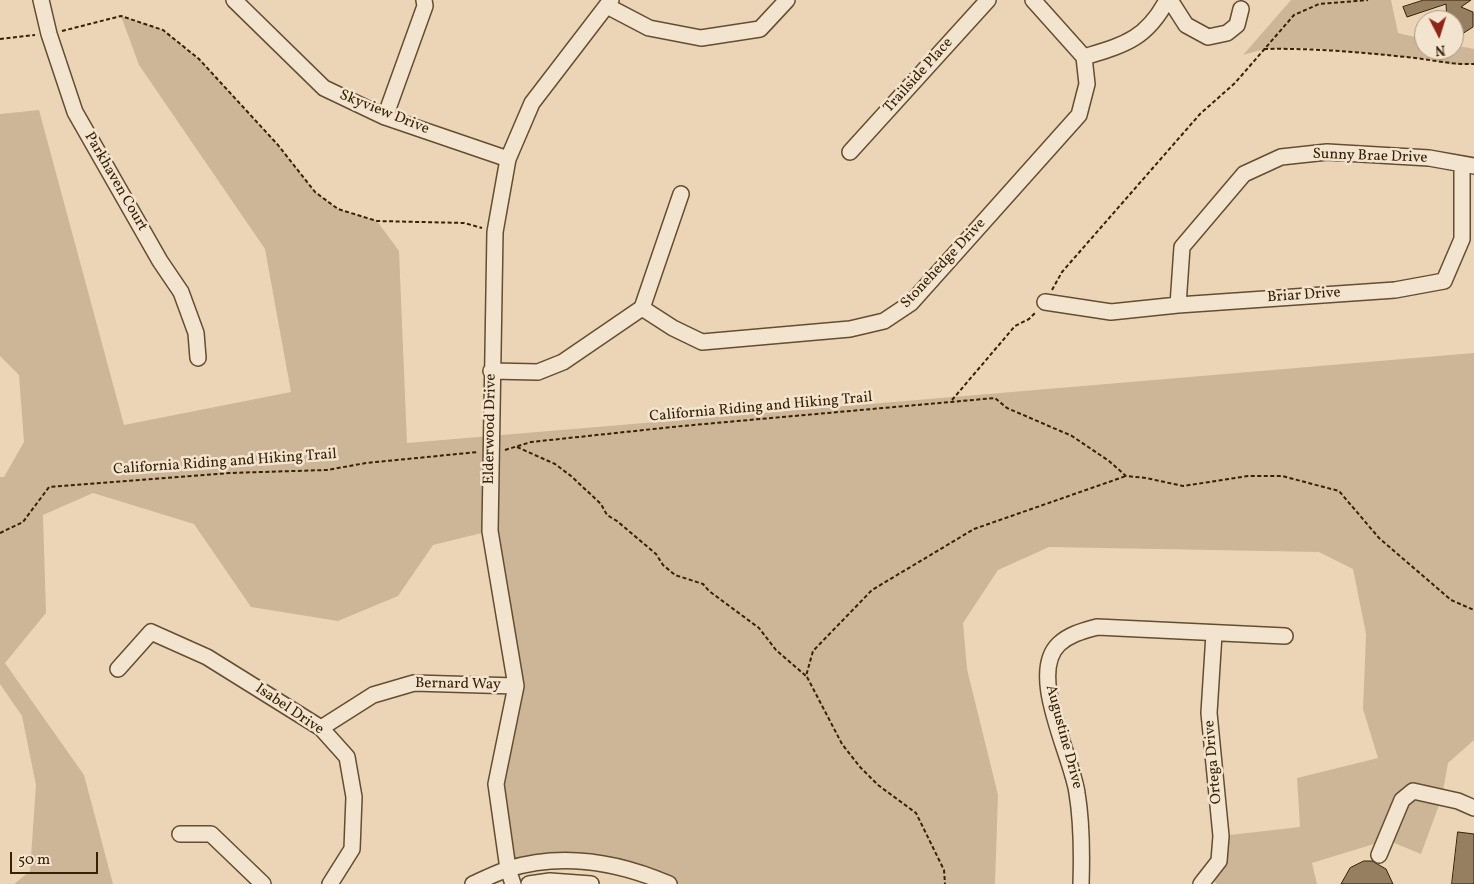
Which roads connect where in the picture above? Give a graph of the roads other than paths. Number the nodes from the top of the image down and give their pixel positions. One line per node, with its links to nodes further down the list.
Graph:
1 (41, 0): 19 (street, Parkhaven Court)
2 (234, 0): 11 (street, Skyview Drive)
3 (424, 0): 11 (street)
4 (787, 0): 8 (street)
5 (988, 0): 12 (street, Trailside Place)
6 (1033, 0): 10 (street)
7 (1168, 0): 9 (street); 10 (street)
8 (609, 3): 13 (street, Elderwood Drive)
9 (1241, 9)
10 (1084, 57): 18 (street, Stonehedge Drive)
11 (386, 117): 13 (street, Skyview Drive)
12 (850, 152)
13 (508, 159): 20 (street, Elderwood Drive)
14 (1468, 166): 17 (street, Sunny Brae Drive); 17 (street, Briar Drive)
15 (681, 194): 18 (street)
16 (1045, 302): 17 (street, Briar Drive)
17 (1178, 305)
18 (642, 308): 20 (street)
19 (198, 358)
20 (491, 372): 24 (street, Elderwood Drive)
21 (1214, 634): 22 (street, Augustine Drive); 37 (street, Augustine Drive); 38 (street, Ortega Drive)
22 (1285, 636)
23 (118, 669): 25 (street, Isabel Drive)
24 (516, 686): 25 (street, Bernard Way); 29 (street, Elderwood Drive)
25 (321, 728): 31 (street, Isabel Drive)
26 (1474, 808): 28 (street)
27 (180, 834): 30 (street)
28 (1379, 855)
29 (508, 869): 32 (street); 33 (street, Elderwood Drive); 36 (street)
30 (263, 884)
31 (330, 884)
32 (473, 884)
33 (513, 884)
34 (529, 884): 35 (street)
35 (591, 884)
36 (669, 884)
37 (1081, 884)
38 (1201, 884)

